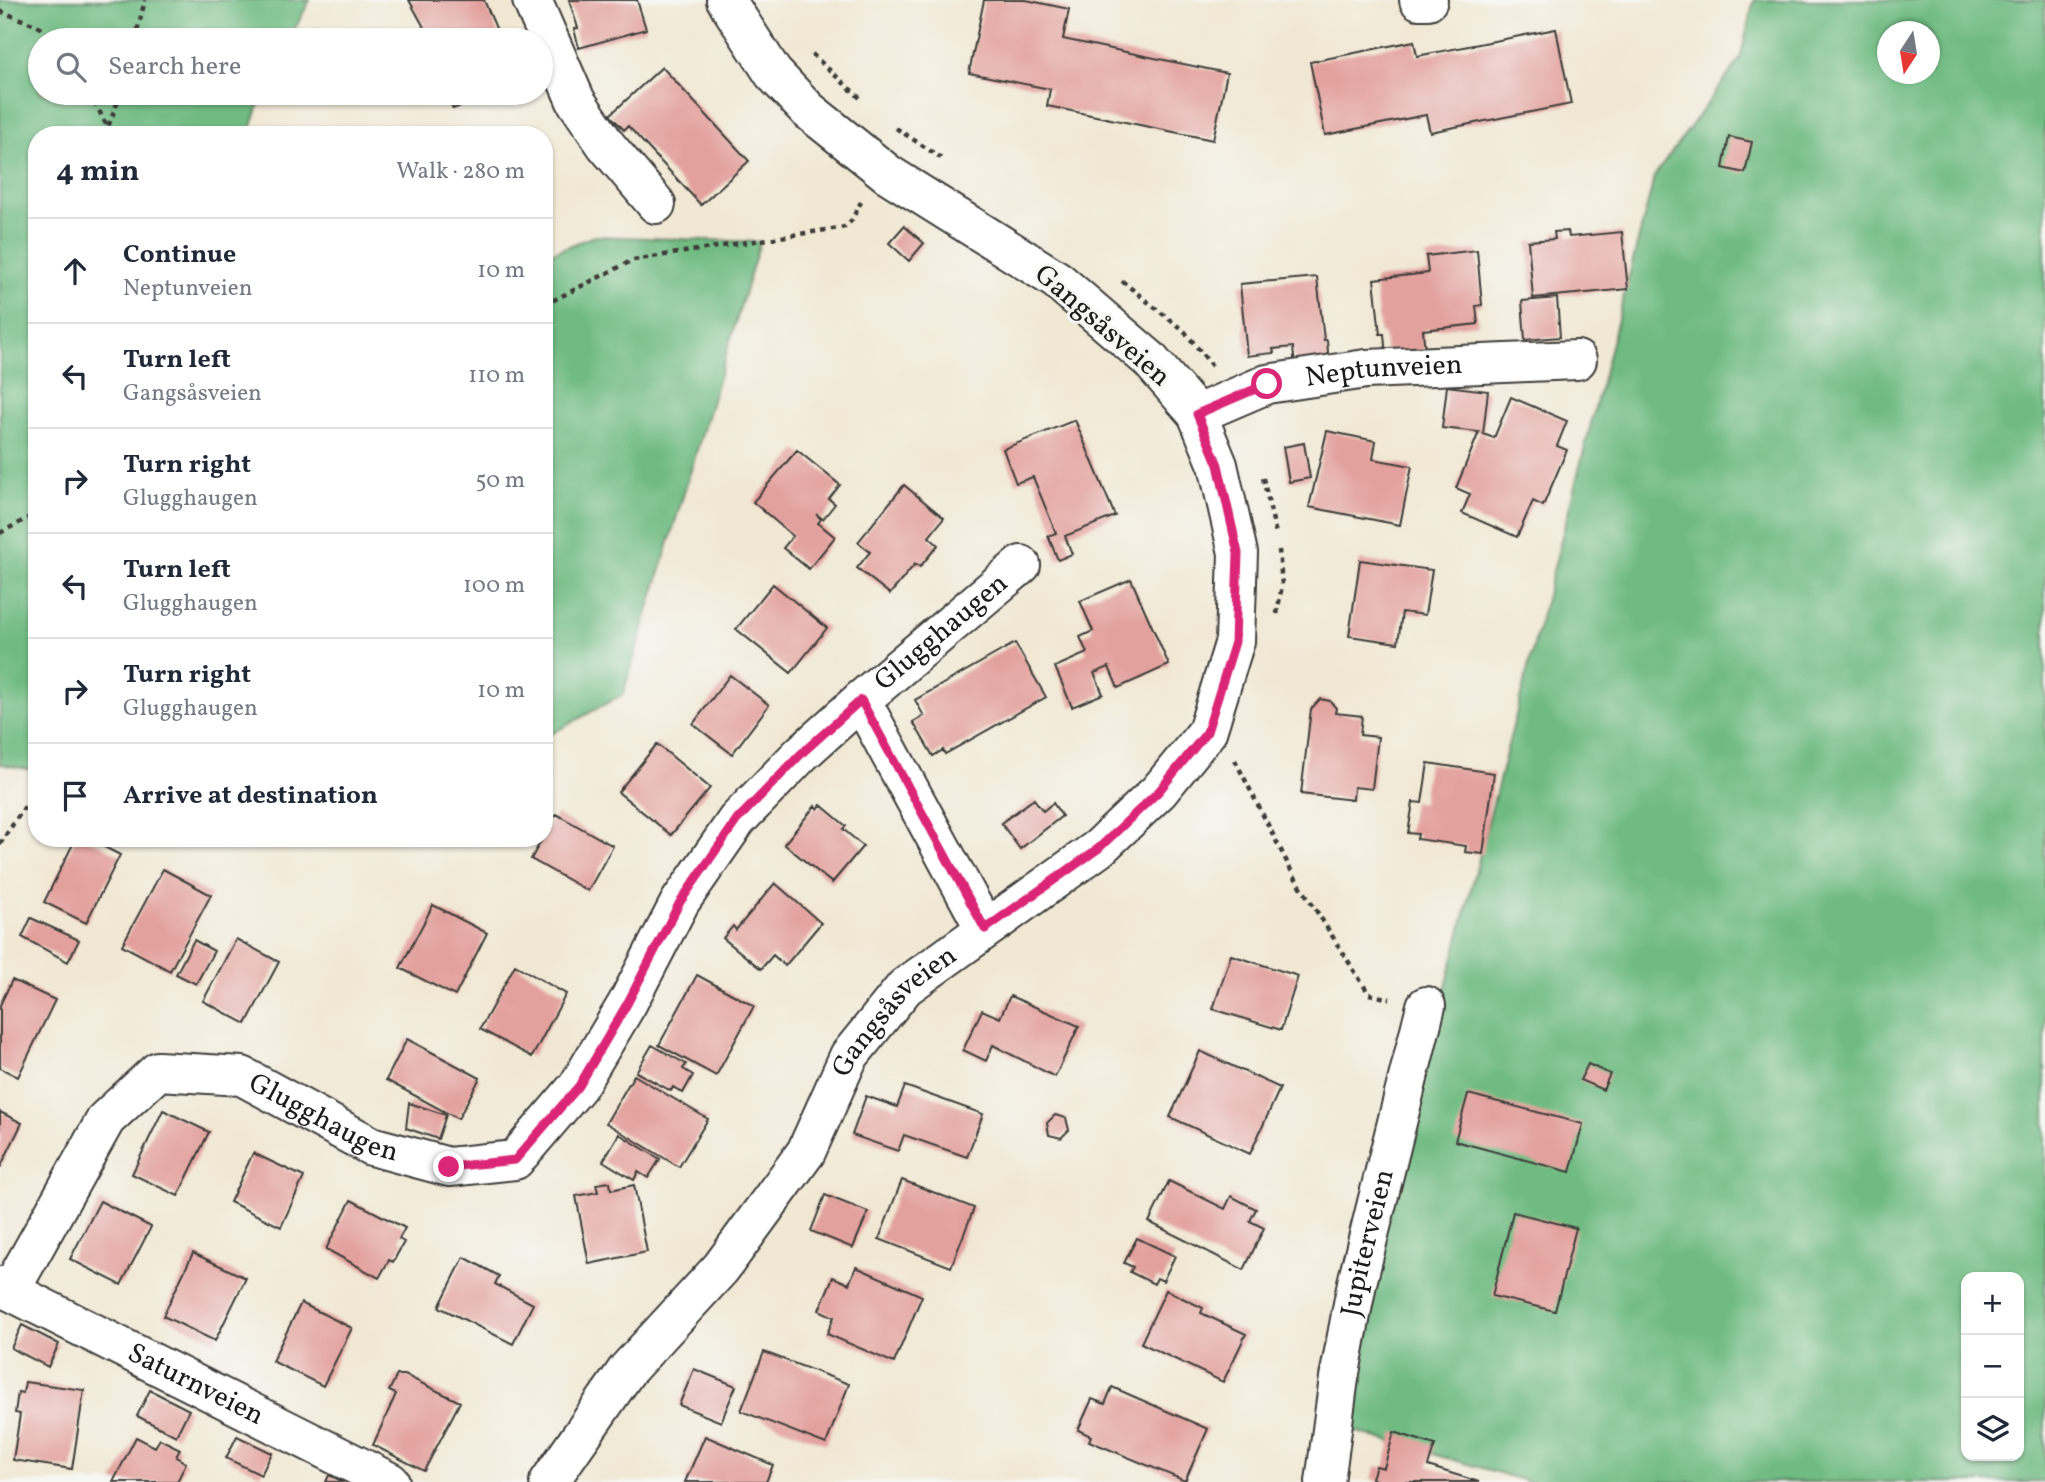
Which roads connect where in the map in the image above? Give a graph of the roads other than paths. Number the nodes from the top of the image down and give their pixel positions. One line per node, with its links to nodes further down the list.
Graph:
1 (532, 0): 5 (street)
2 (726, 0): 9 (street, Gangsåsveien)
3 (1419, 0): 4 (street)
4 (1428, 0)
5 (544, 28)
6 (553, 49): 7 (street)
7 (656, 204)
8 (1577, 360): 9 (street, Neptunveien)
9 (1197, 414): 12 (street, Gangsåsveien)
10 (1021, 565): 11 (street, Glugghaugen)
11 (861, 700): 12 (street, Glugghaugen); 14 (street, Glugghaugen)
12 (985, 929): 16 (street, Gangsåsveien)
13 (1426, 1006): 17 (street, Jupiterveien)
14 (5, 1289): 15 (street, Saturnveien)
15 (390, 1482)
16 (549, 1482)
17 (1325, 1482)

